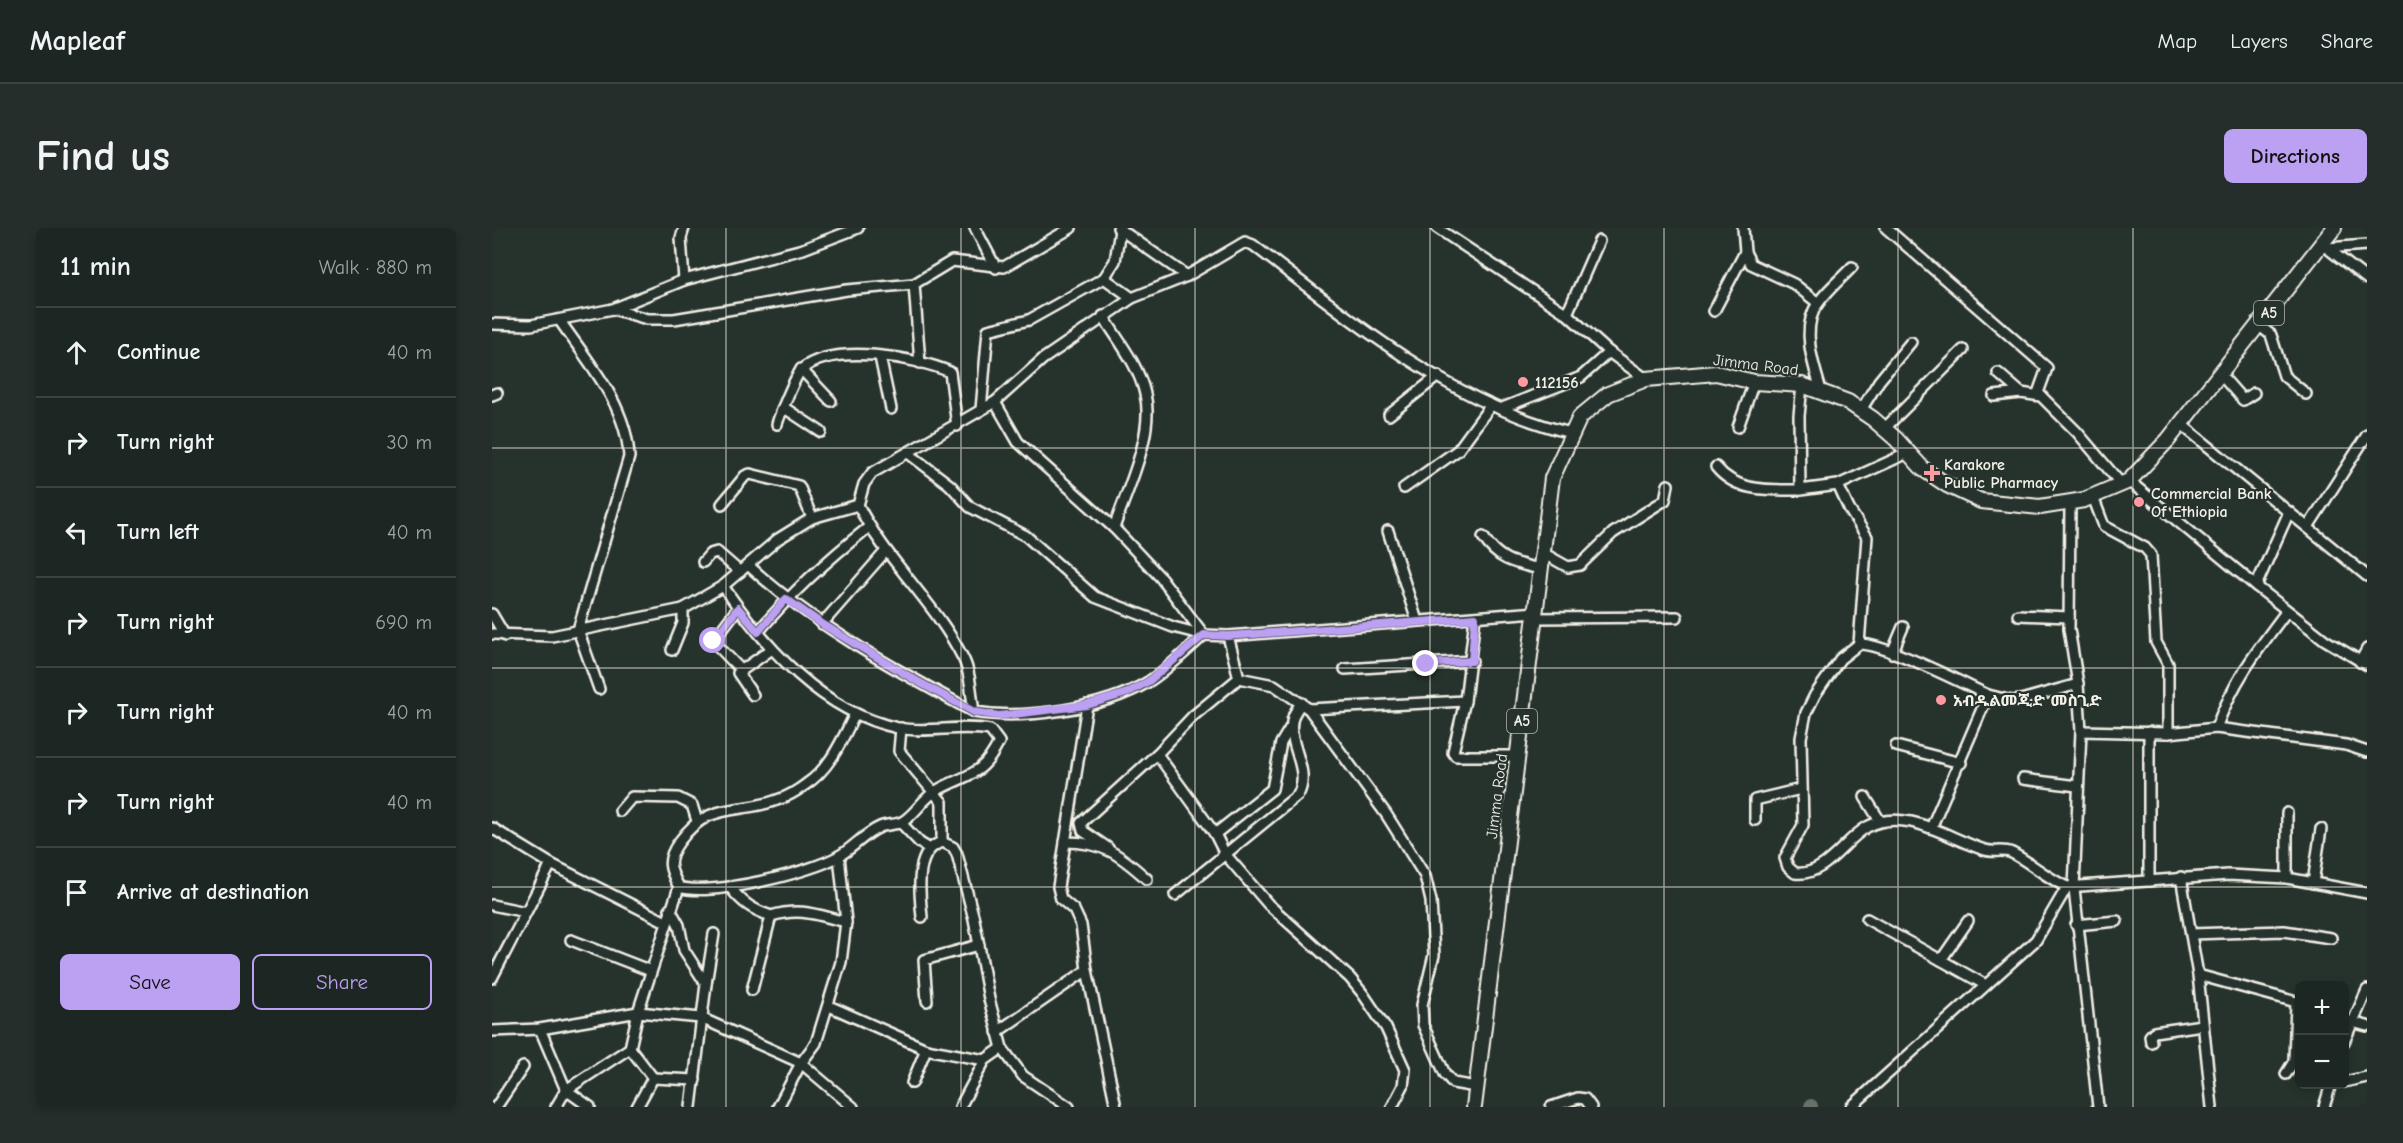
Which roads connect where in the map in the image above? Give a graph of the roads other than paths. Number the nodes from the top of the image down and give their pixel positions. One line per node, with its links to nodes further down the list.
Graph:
1 (684, 228): 19 (street)
2 (858, 228): 19 (street)
3 (975, 228): 15 (street)
4 (1438, 228): 25 (street)
5 (1743, 228): 13 (street)
6 (1886, 228): 47 (street)
7 (2334, 228): 12 (highway, Jimma Road / A5)
8 (1065, 229): 15 (street)
9 (1119, 229): 16 (street); 17 (street)
10 (1599, 241): 25 (street)
11 (2367, 245): 12 (street)
12 (2324, 246): 18 (street); 29 (highway, Jimma Road / A5)
13 (1745, 252): 22 (street); 24 (street)
14 (1852, 267): 22 (street)
15 (996, 268): 20 (street)
16 (1187, 276): 21 (street); 38 (street)
17 (1104, 278): 21 (street); 53 (street)
18 (2367, 279)
19 (684, 280): 23 (street)
20 (914, 284): 23 (street); 34 (street)
21 (1132, 298): 26 (street)
22 (1818, 303): 44 (street)
23 (613, 309): 27 (street)
24 (1714, 311)
25 (1567, 314): 32 (street)
26 (1103, 316): 49 (street); 80 (street)
27 (560, 321): 28 (street); 104 (street)
28 (492, 324)
29 (2260, 326): 37 (highway, Jimma Road / A5); 45 (street)
30 (1911, 342): 54 (street)
31 (1963, 350): 60 (street)
32 (1609, 352): 39 (street); 51 (street)
33 (880, 357): 34 (street); 35 (street); 52 (street)
34 (920, 363): 58 (street)
35 (801, 369): 48 (street); 50 (street)
36 (1998, 373): 42 (street)
37 (2221, 375): 43 (street); 57 (highway, Jimma Road / A5)
38 (1438, 376): 51 (street); 55 (street)
39 (1646, 380): 40 (highway, Jimma Road / A5); 62 (highway, Jimma Road / A5)
40 (1754, 382): 41 (highway, Jimma Road / A5); 59 (street)
41 (1802, 385): 44 (highway, Jimma Road / A5); 71 (street)
42 (2021, 393): 46 (street); 47 (street)
43 (2254, 393)
44 (1822, 394): 54 (highway, Jimma Road / A5)
45 (2306, 394)
46 (1994, 396)
47 (2041, 396): 67 (street)
48 (831, 401)
49 (995, 402): 53 (street); 80 (street)
50 (783, 407): 56 (street); 61 (street)
51 (1496, 407): 62 (street); 70 (street)
52 (891, 409)
53 (981, 410): 58 (street)
54 (1862, 410): 60 (highway, Jimma Road / A5)
55 (1389, 414)
56 (777, 424)
57 (2181, 424): 67 (highway, Jimma Road / A5); 76 (street)
58 (957, 426): 64 (street)
59 (1738, 427)
60 (1884, 429): 65 (highway, Jimma Road / A5)
61 (821, 432)
62 (1571, 433): 84 (highway, Jimma Road / A5)
63 (2367, 435): 79 (street)
64 (908, 453): 75 (street); 107 (street)
65 (1908, 453): 69 (street); 73 (highway, Jimma Road / A5)
66 (1716, 467): 71 (street)
67 (2126, 483): 72 (highway, Jimma Road / A5); 90 (street)
68 (1668, 485): 84 (street)
69 (1838, 485): 71 (street); 110 (street)
70 (1404, 488)
71 (1800, 490)
72 (2092, 497): 73 (highway, Jimma Road / A5); 134 (street)
73 (2070, 503): 99 (street)
74 (722, 504): 77 (street)
75 (858, 505): 77 (street); 78 (street)
76 (2289, 512): 79 (street); 90 (street)
77 (812, 518): 86 (street)
78 (869, 527): 83 (street); 91 (street)
79 (2308, 527): 88 (street)
80 (1114, 528): 107 (street)
81 (1388, 531): 101 (street)
82 (1483, 537): 87 (street)
83 (885, 552): 102 (street); 127 (street)
84 (1542, 554): 87 (highway, Jimma Road / A5)
85 (702, 562): 86 (street)
86 (744, 568): 89 (street); 91 (street)
87 (1540, 569): 96 (highway, Jimma Road / A5)
88 (2367, 576)
89 (723, 586): 92 (street); 93 (street)
90 (2256, 586): 94 (street)
91 (786, 599): 102 (street); 105 (street)
92 (738, 608): 105 (street); 118 (street)
93 (683, 609): 104 (street); 113 (street)
94 (2286, 612): 116 (street); 131 (street)
95 (492, 614): 108 (street)
96 (1535, 615): 98 (street); 100 (street); 138 (highway, Jimma Road / A5)
97 (2018, 615): 99 (street)
98 (1677, 617)
99 (2069, 617): 120 (street)
100 (1475, 618): 101 (street); 115 (street)
101 (1418, 621): 109 (street)
102 (822, 624): 127 (street)
103 (1903, 627): 114 (street)
104 (578, 630): 108 (street); 121 (street)
105 (758, 632): 111 (street)
106 (492, 634): 108 (street)
107 (1204, 635): 109 (street); 125 (street)
108 (505, 636)
109 (1228, 636): 119 (street)
110 (1859, 644): 114 (street); 142 (street)
111 (772, 649): 118 (street); 128 (street)
112 (2367, 649): 116 (street)
113 (672, 650)
114 (1892, 653): 123 (street)
115 (1472, 661): 117 (street); 124 (street)
116 (2364, 663)
117 (1345, 669)
118 (741, 670): 122 (street)
119 (1239, 678): 126 (street); 137 (street)
120 (2078, 684): 123 (street); 132 (street)
121 (599, 689)
122 (753, 695)
123 (1988, 696): 139 (street)
124 (1465, 701): 126 (street); 138 (street)
125 (1087, 705): 127 (street); 156 (street)
126 (1306, 706): 130 (street); 223 (street)
127 (974, 712)
128 (855, 714): 129 (street); 148 (street)
129 (901, 728): 143 (street); 143 (street)
130 (1290, 728): 154 (street); 159 (street)
131 (2216, 728): 134 (street); 136 (street)
132 (2081, 731): 133 (street); 141 (street)
133 (2149, 732): 134 (street); 165 (street)
134 (2168, 733)
135 (1896, 746): 139 (street)
136 (2367, 752)
137 (1157, 754): 154 (street); 158 (street)
138 (1518, 756): 223 (highway, Jimma Road / A5)
139 (1961, 763): 152 (street)
140 (2023, 779): 141 (street)
141 (2077, 786): 169 (street)
142 (1801, 789): 147 (street); 149 (street)
143 (934, 791): 150 (street); 155 (street)
144 (1865, 796): 149 (street)
145 (620, 811): 148 (street)
146 (2287, 813): 163 (street)
147 (1755, 820)
148 (697, 821): 167 (street)
149 (1880, 821): 152 (street)
150 (901, 823): 157 (street); 160 (street)
151 (492, 828): 161 (street)
152 (1931, 828): 169 (street)
153 (2321, 829): 166 (street)
154 (1215, 834): 159 (street)
155 (942, 842): 157 (street); 187 (street)
156 (1065, 842): 158 (street); 189 (street)
157 (930, 849): 176 (street)
158 (1108, 849): 164 (street)
159 (1225, 854): 171 (street); 236 (street)
160 (838, 856): 168 (street); 181 (street)
161 (551, 864): 174 (street); 180 (street)
162 (2181, 877): 163 (street); 165 (street); 184 (street)
163 (2287, 878): 166 (street)
164 (1147, 879)
165 (2149, 880): 169 (street)
166 (2313, 883): 170 (street)
167 (679, 887): 168 (street); 173 (street)
168 (730, 887): 175 (street)
169 (2070, 887): 182 (street); 194 (street)
170 (2367, 893)
171 (1175, 895)
172 (492, 905): 174 (street)
173 (670, 909): 180 (street); 193 (street)
174 (526, 912): 192 (street)
175 (771, 916): 181 (street); 195 (street)
176 (922, 917)
177 (1867, 919): 188 (street)
178 (1968, 921): 188 (street)
179 (2117, 921): 182 (street)
180 (666, 922): 190 (street)
181 (846, 922): 199 (street)
182 (2076, 925): 241 (street)
183 (714, 934): 193 (street)
184 (2191, 934): 185 (street); 191 (street)
185 (2331, 938)
186 (571, 940): 190 (street)
187 (979, 945): 197 (street); 208 (street)
188 (1941, 960): 194 (street)
189 (1087, 970): 208 (street); 235 (street)
190 (651, 971): 200 (street)
191 (2198, 975): 198 (street); 204 (street)
192 (492, 978)
193 (706, 984): 201 (street)
194 (1984, 984): 240 (street)
195 (752, 990)
196 (2367, 990): 202 (street)
197 (927, 1001)
198 (2295, 1001)
199 (829, 1006): 213 (street); 215 (street)
200 (638, 1012): 201 (street); 206 (street); 211 (street)
201 (701, 1018): 215 (street); 220 (street)
202 (2349, 1019)
203 (2349, 1021): 205 (street)
204 (2202, 1025): 210 (street); 242 (street)
205 (2367, 1026)
206 (540, 1029): 207 (street); 225 (street)
207 (492, 1031)
208 (997, 1032): 212 (street)
209 (2296, 1035): 217 (street)
210 (2151, 1042)
211 (630, 1048): 219 (street); 225 (street)
212 (1002, 1048): 214 (street); 234 (street)
213 (926, 1049): 214 (street); 222 (street)
214 (985, 1060): 233 (street)
215 (801, 1063): 231 (street); 232 (street)
216 (523, 1067): 226 (street)
217 (2286, 1074)
218 (2367, 1077): 221 (street)
219 (653, 1078): 220 (street); 229 (street)
220 (695, 1080): 230 (street)
221 (2349, 1081)
222 (912, 1083)
223 (1476, 1087): 237 (highway, Jimma Road / A5)
224 (2330, 1089): 243 (street)
225 (566, 1090): 227 (street); 228 (street)
226 (496, 1107)
227 (556, 1107)
228 (590, 1107)
229 (638, 1107)
230 (691, 1107)
231 (778, 1107)
232 (853, 1107)
233 (960, 1107)
234 (1069, 1107)
235 (1116, 1107)
236 (1392, 1107)
237 (1474, 1107)
238 (1551, 1107): 239 (street)
239 (1591, 1107)
240 (1851, 1107)
241 (2098, 1107)
242 (2212, 1107)
243 (2324, 1107)

